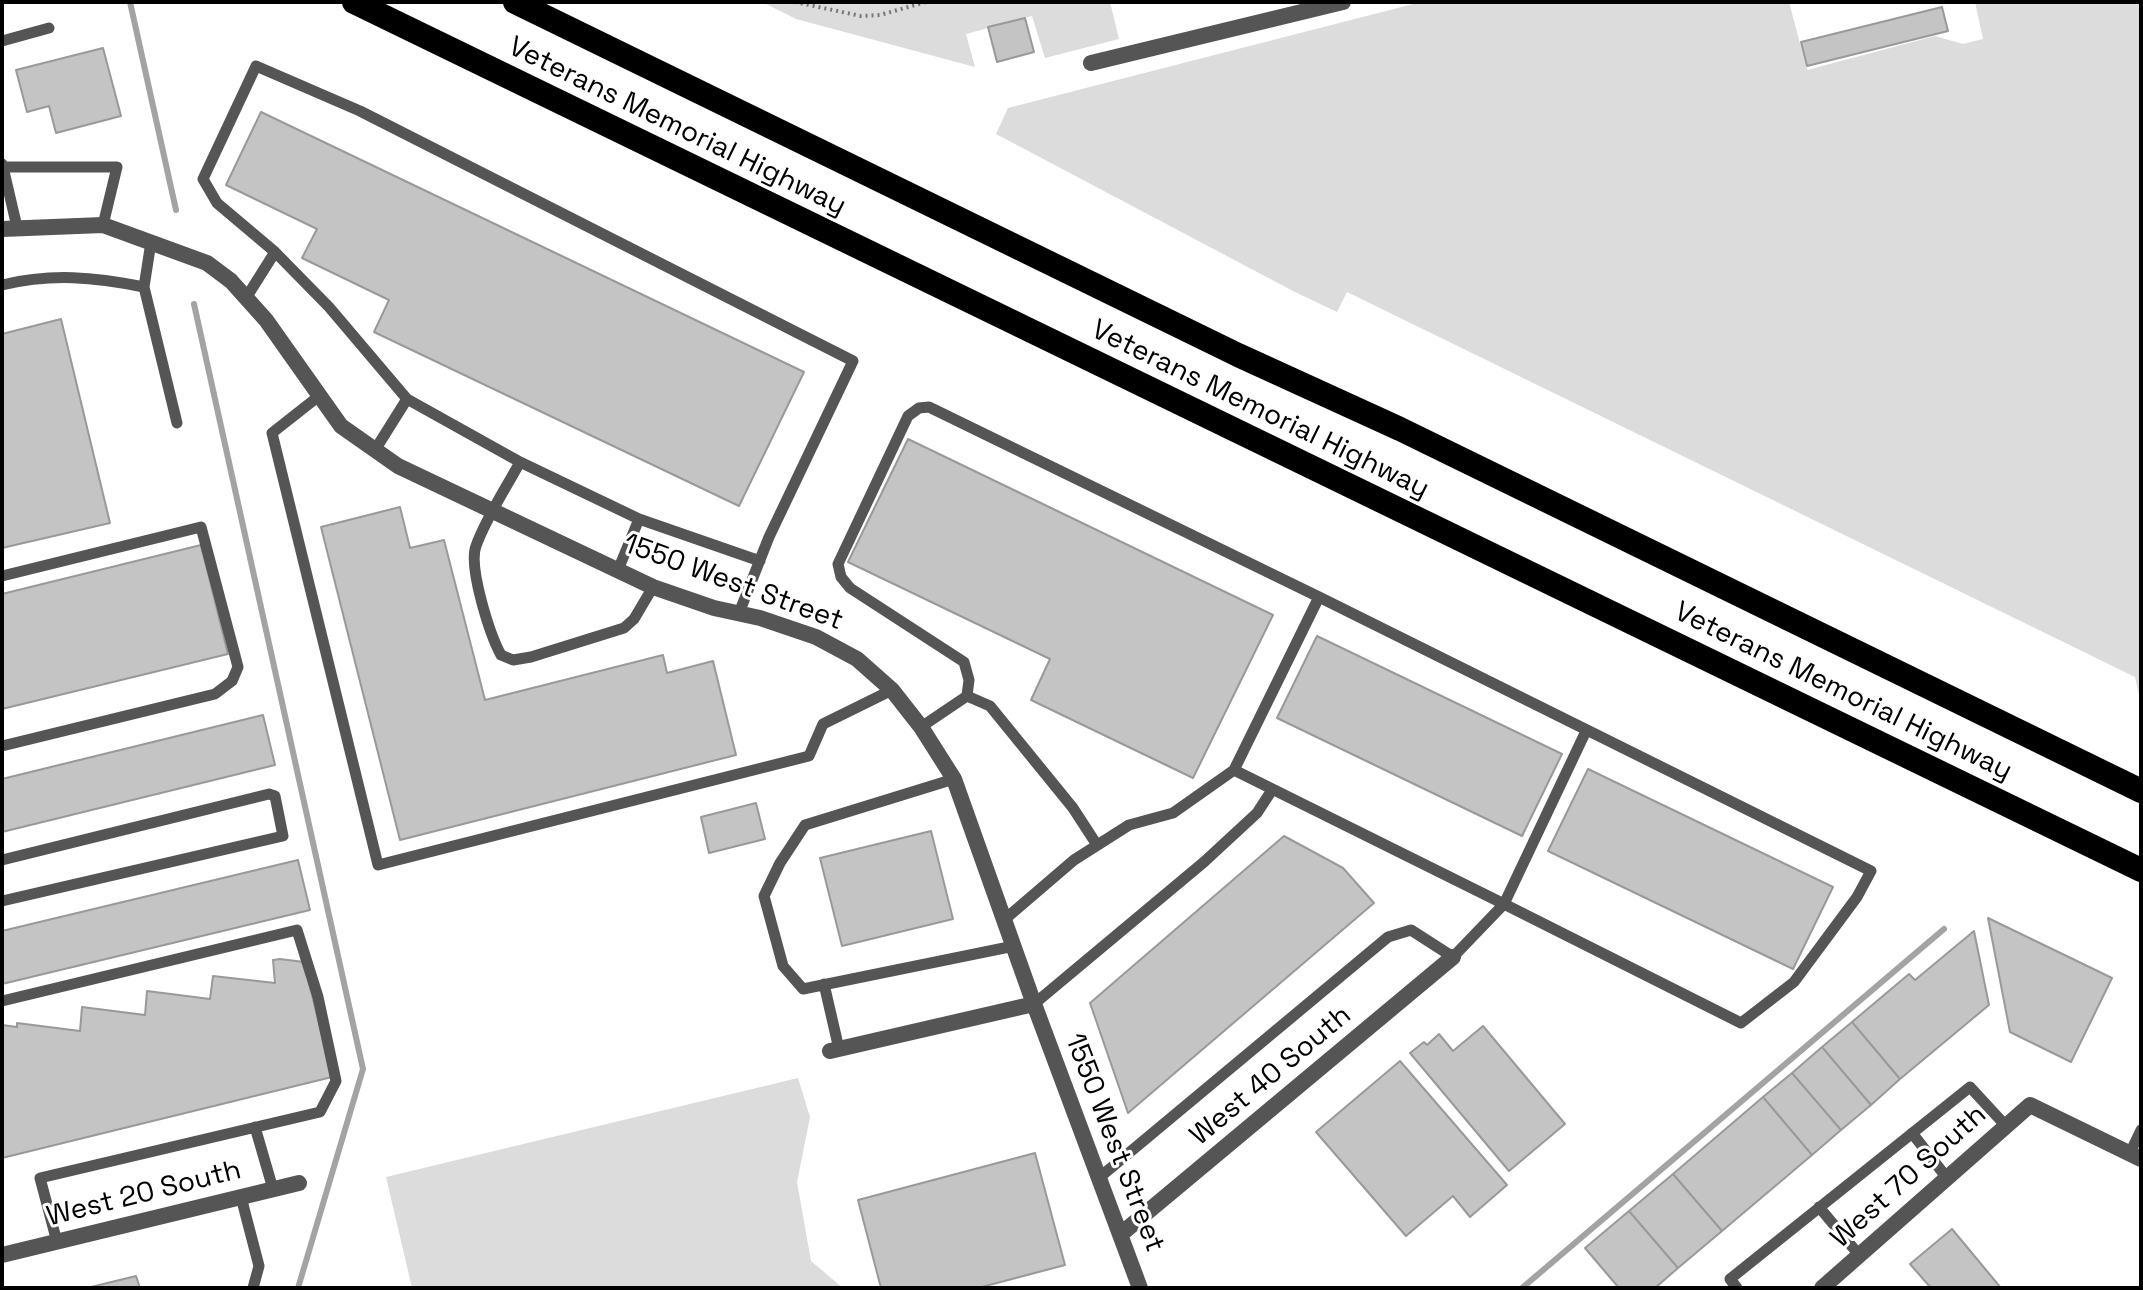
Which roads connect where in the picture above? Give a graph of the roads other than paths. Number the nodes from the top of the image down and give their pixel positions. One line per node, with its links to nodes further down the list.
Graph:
1 (354, 2): 39 (highway, Veterans Memorial Highway)
2 (515, 2): 36 (highway, Veterans Memorial Highway)
3 (1343, 2): 6 (street)
4 (49, 28): 5 (lane)
5 (2, 41)
6 (1091, 63)
7 (2, 166): 8 (lane); 9 (lane)
8 (103, 225): 9 (street); 10 (street, 1550 West Street)
9 (10, 228)
10 (151, 242): 13 (lane); 14 (street, 1550 West Street)
11 (275, 252): 14 (lane); 16 (lane); 22 (lane)
12 (2, 285): 13 (lane)
13 (144, 287): 17 (lane)
14 (246, 298): 15 (street, 1550 West Street)
15 (319, 396): 18 (street, 1550 West Street); 28 (lane)
16 (407, 399): 18 (lane); 19 (lane)
17 (177, 423)
18 (375, 450): 20 (street, 1550 West Street)
19 (520, 462): 20 (lane); 21 (lane)
20 (495, 510): 23 (street, 1550 West Street); 25 (lane)
21 (639, 519): 22 (lane); 23 (lane)
22 (760, 561): 27 (lane)
23 (618, 570): 25 (street, 1550 West Street)
24 (2, 576): 32 (lane)
25 (653, 587): 27 (street, 1550 West Street)
26 (1319, 597): 29 (lane); 31 (lane); 33 (lane)
27 (739, 613): 28 (street, 1550 West Street)
28 (892, 690): 30 (street, 1550 West Street)
29 (967, 696): 30 (lane); 37 (lane)
30 (921, 727): 34 (street, 1550 West Street)
31 (1586, 731): 41 (lane); 41 (lane)
32 (2, 746)
33 (1234, 770): 35 (lane); 37 (lane)
34 (954, 779): 42 (street, 1550 West Street); 45 (lane)
35 (1272, 790): 41 (lane); 47 (lane)
36 (2141, 791)
37 (1097, 845): 42 (lane)
38 (2, 860): 40 (lane)
39 (2141, 870)
40 (2, 901)
41 (1504, 904): 44 (lane)
42 (1004, 920): 43 (street, 1550 West Street)
43 (1014, 946): 45 (lane); 47 (street, 1550 West Street)
44 (1453, 957): 54 (lane); 60 (street, West 40 South)
45 (824, 984): 48 (lane)
46 (2, 1001): 50 (lane)
47 (1034, 1004): 48 (street); 54 (street, 1550 West Street)
48 (835, 1050)
49 (2006, 1126): 52 (lane); 53 (street, West 70 South); 55 (street, West 70 South)
50 (255, 1127): 57 (lane); 61 (lane)
51 (2141, 1130): 53 (lane)
52 (1912, 1133): 55 (lane); 59 (lane)
53 (2135, 1156)
54 (1100, 1177): 60 (street, 1550 West Street)
55 (1947, 1178): 63 (street, West 70 South)
56 (299, 1183): 57 (street, West 20 South)
57 (273, 1189): 58 (street, West 20 South)
58 (241, 1197): 61 (street, West 20 South); 64 (lane)
59 (1819, 1207): 63 (lane); 66 (lane)
60 (1121, 1234): 65 (street, 1550 West Street)
61 (57, 1242): 62 (street, West 20 South)
62 (2, 1255)
63 (1860, 1256): 67 (street, West 70 South)
64 (253, 1288)
65 (1140, 1288)
66 (1737, 1288)
67 (1822, 1288)

